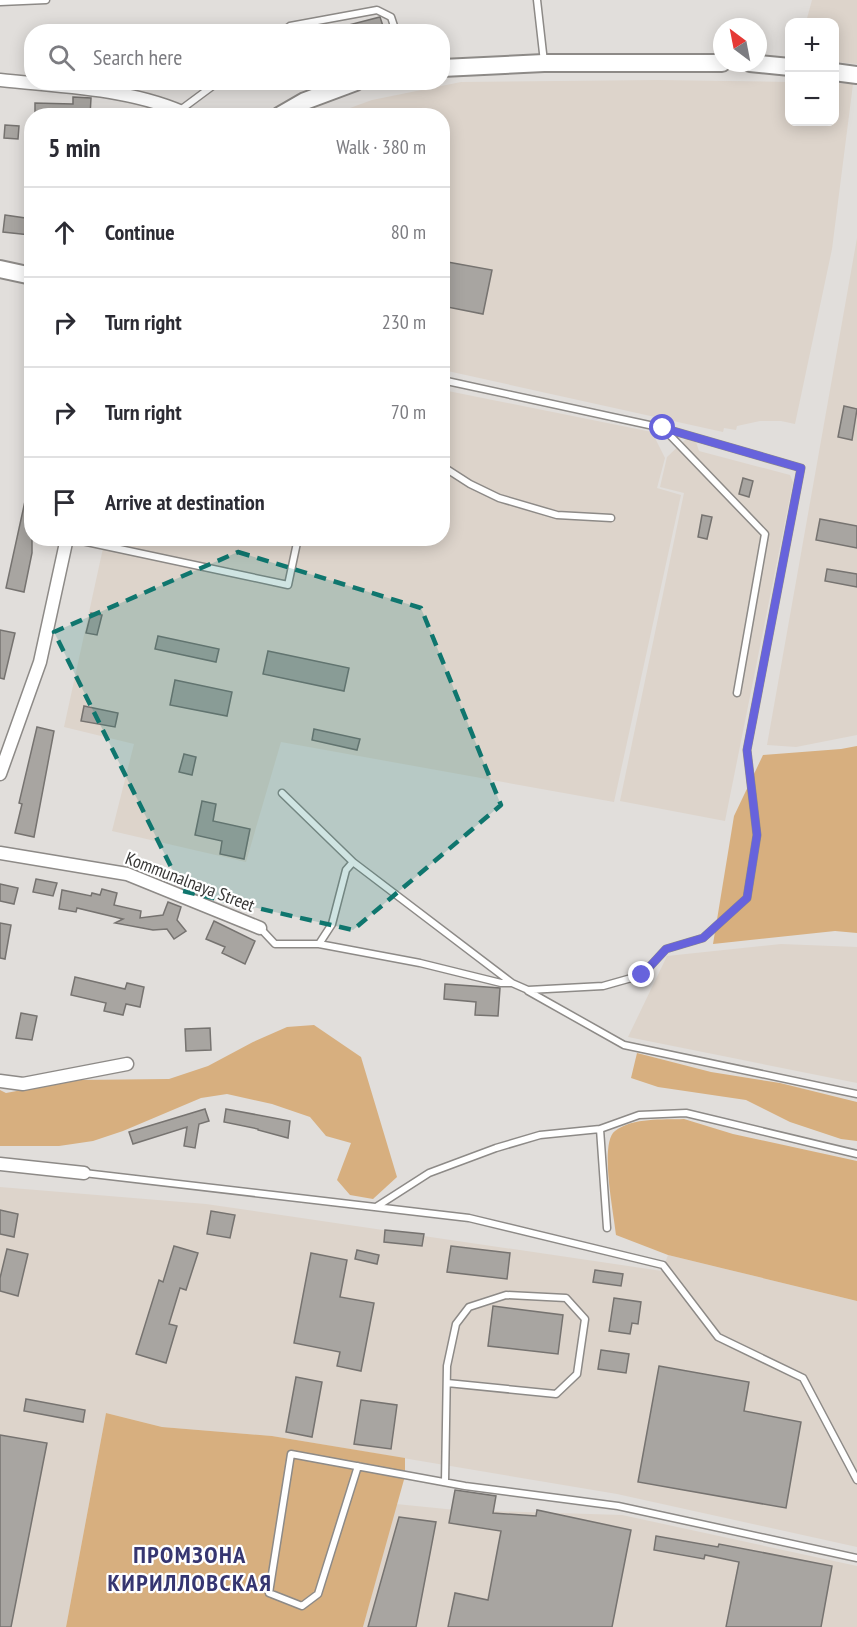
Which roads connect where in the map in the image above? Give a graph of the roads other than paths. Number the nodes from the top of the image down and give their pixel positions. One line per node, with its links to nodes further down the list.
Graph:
1 (46, 0): 3 (lane)
2 (537, 0): 6 (lane)
3 (0, 2)
4 (301, 24): 5 (lane)
5 (394, 24)
6 (544, 63): 7 (main road); 10 (main road)
7 (713, 63)
8 (767, 65): 9 (main road)
9 (785, 67)
10 (450, 68)
11 (839, 73): 12 (main road)
12 (857, 75)
13 (0, 80): 14 (street)
14 (24, 83)
15 (88, 90): 18 (street)
16 (209, 90): 19 (lane)
17 (335, 90): 20 (main road)
18 (164, 108)
19 (189, 108)
20 (293, 108)
21 (0, 269): 22 (main road)
22 (24, 274)
23 (450, 382): 24 (lane)
24 (663, 428): 30 (lane); 38 (lane)
25 (450, 471): 26 (lane)
26 (611, 518)
27 (66, 546): 31 (street)
28 (105, 546): 29 (lane)
29 (296, 546)
30 (736, 693)
31 (0, 774)
32 (282, 793): 34 (lane)
33 (0, 853): 35 (street, Kommunalnaya Street)
34 (353, 862): 36 (lane); 37 (lane)
35 (260, 928): 36 (lane)
36 (320, 944): 37 (lane)
37 (512, 983): 38 (lane)
38 (528, 990): 41 (lane)
39 (127, 1064): 40 (street)
40 (0, 1081)
41 (857, 1094)
42 (600, 1129): 43 (lane); 46 (lane); 47 (lane)
43 (857, 1154)
44 (0, 1164): 45 (street)
45 (84, 1173): 46 (lane)
46 (376, 1207): 50 (lane)
47 (607, 1228)
48 (447, 1383): 48 (lane); 51 (lane)
49 (358, 1466): 49 (lane); 51 (lane)
50 (857, 1480)
51 (444, 1482): 52 (lane)
52 (857, 1558)

